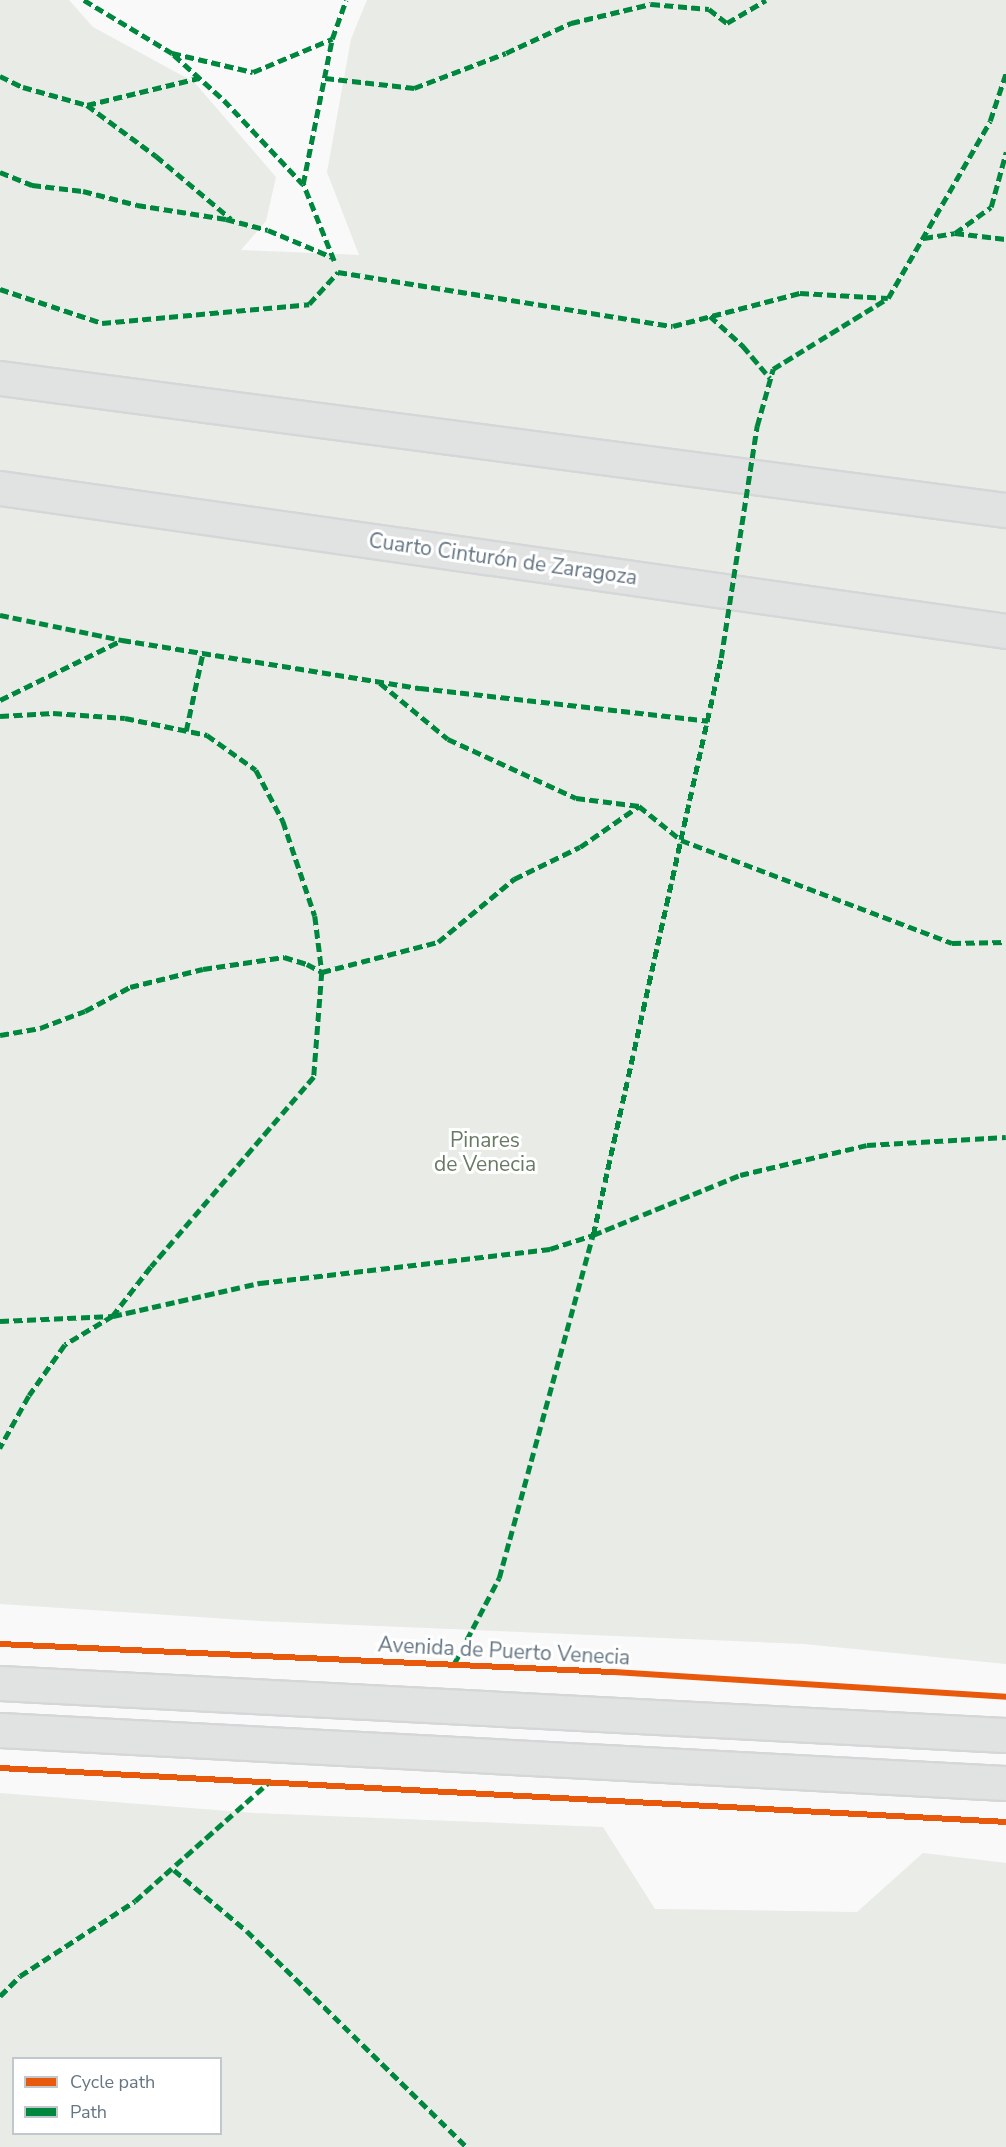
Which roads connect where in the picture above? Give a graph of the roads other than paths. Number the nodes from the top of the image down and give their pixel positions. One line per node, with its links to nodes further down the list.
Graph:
1 (0, 378): 3 (main road)
2 (0, 488): 4 (main road, Cuarto Cinturón de Zaragoza)
3 (1006, 510)
4 (1006, 631)
5 (0, 1683): 7 (main road)
6 (0, 1730): 8 (main road)
7 (1006, 1734)
8 (1006, 1783)

